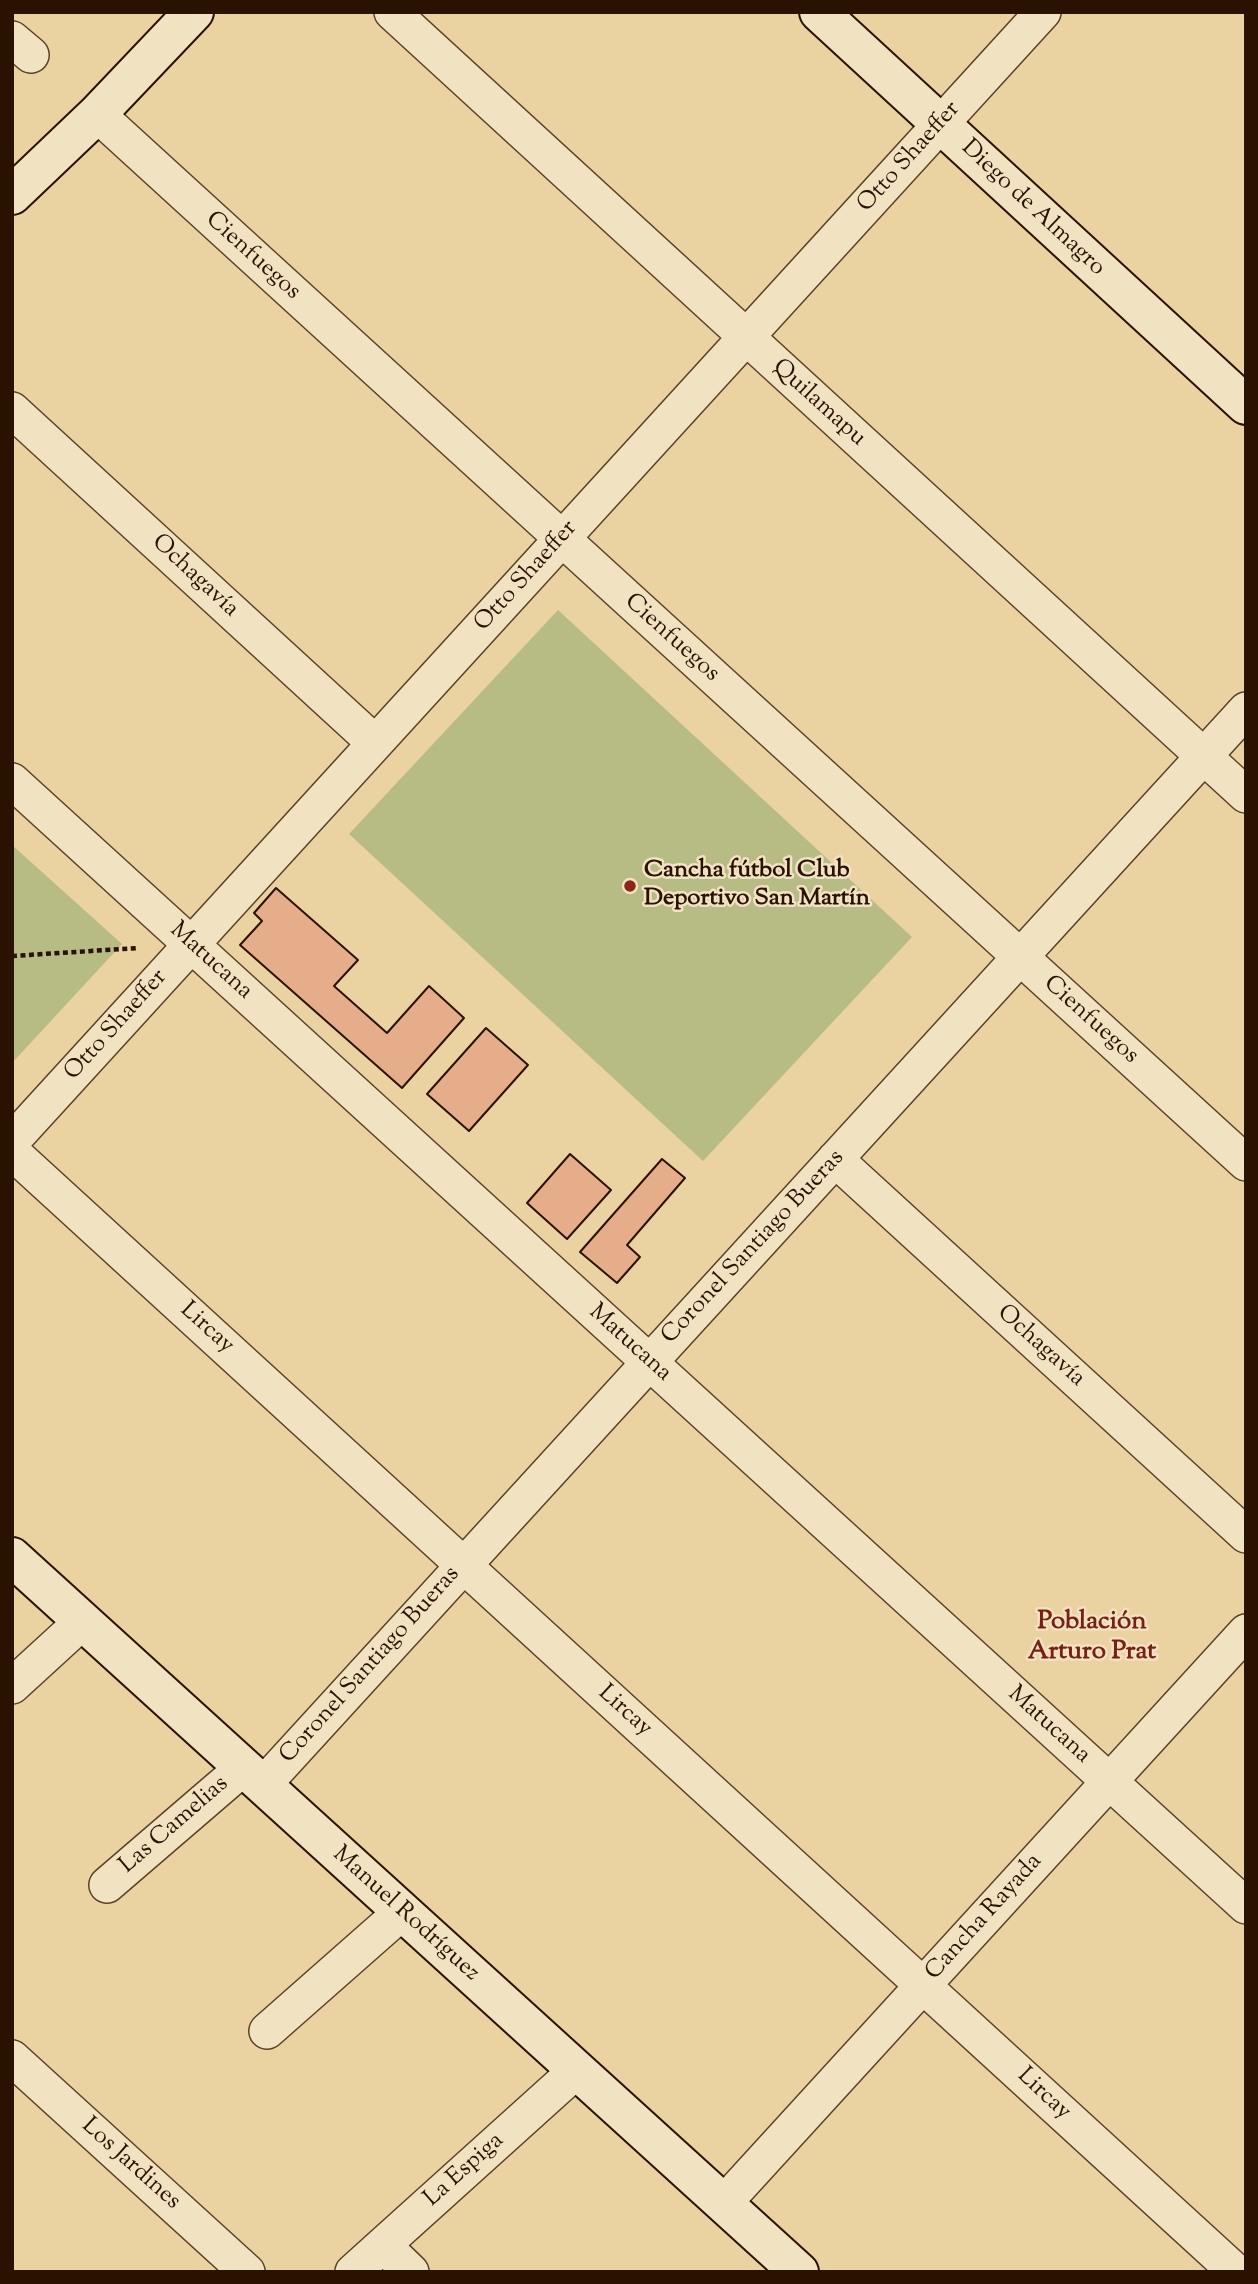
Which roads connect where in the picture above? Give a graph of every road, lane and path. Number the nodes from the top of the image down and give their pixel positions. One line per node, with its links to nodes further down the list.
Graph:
1 (194, 12): 5 (street)
2 (392, 12): 8 (street, Quilamapu)
3 (818, 12): 6 (street, Diego de Almagro)
4 (1043, 12): 6 (street, Otto Shaeffer)
5 (97, 114): 7 (street); 11 (street, Cienfuegos)
6 (940, 124): 8 (street, Otto Shaeffer); 9 (street, Diego de Almagro)
7 (12, 195)
8 (746, 337): 11 (street, Otto Shaeffer); 14 (street, Quilamapu)
9 (1246, 405)
10 (12, 410): 13 (street, Ochagavía)
11 (562, 539): 13 (street, Otto Shaeffer); 19 (street, Cienfuegos)
12 (1246, 710): 14 (street, Coronel Santiago Bueras)
13 (375, 743): 17 (street, Otto Shaeffer)
14 (1204, 756): 16 (street, Quilamapu); 19 (street, Coronel Santiago Bueras)
15 (12, 782): 17 (street, Matucana)
16 (1246, 795)
17 (191, 945): 18 (path); 20 (street, Otto Shaeffer); 24 (street, Matucana)
18 (12, 956)
19 (1020, 957): 22 (street, Coronel Santiago Bueras); 23 (street, Cienfuegos)
20 (12, 1141)
21 (12, 1152): 27 (street, Lircay)
22 (835, 1159): 24 (street, Coronel Santiago Bueras); 25 (street, Ochagavía)
23 (1246, 1163)
24 (649, 1362): 27 (street, Coronel Santiago Bueras); 32 (street, Matucana)
25 (1246, 1535)
26 (12, 1557): 28 (street, Manuel Rodríguez)
27 (463, 1565): 31 (street, Coronel Santiago Bueras); 36 (street, Lircay)
28 (83, 1621): 30 (street); 31 (street, Manuel Rodríguez)
29 (1246, 1632): 32 (street, Cancha Rayada)
30 (12, 1686)
31 (253, 1776): 33 (street, Las Camelias); 35 (street, Manuel Rodríguez)
32 (1109, 1782): 34 (street, Matucana); 36 (street, Cancha Rayada)
33 (107, 1885)
34 (1246, 1906)
35 (402, 1912): 37 (street); 39 (street, Manuel Rodríguez)
36 (923, 1985): 40 (street, Cancha Rayada); 46 (street, Lircay)
37 (267, 2031)
38 (12, 2058): 42 (street, Los Jardines)
39 (577, 2070): 40 (street, Manuel Rodríguez); 41 (street, La Espiga)
40 (724, 2203): 45 (street, Manuel Rodríguez)
41 (383, 2245): 43 (street, La Espiga); 44 (street)
42 (247, 2272)
43 (353, 2272)
44 (411, 2272)
45 (799, 2272)
46 (1236, 2272)

